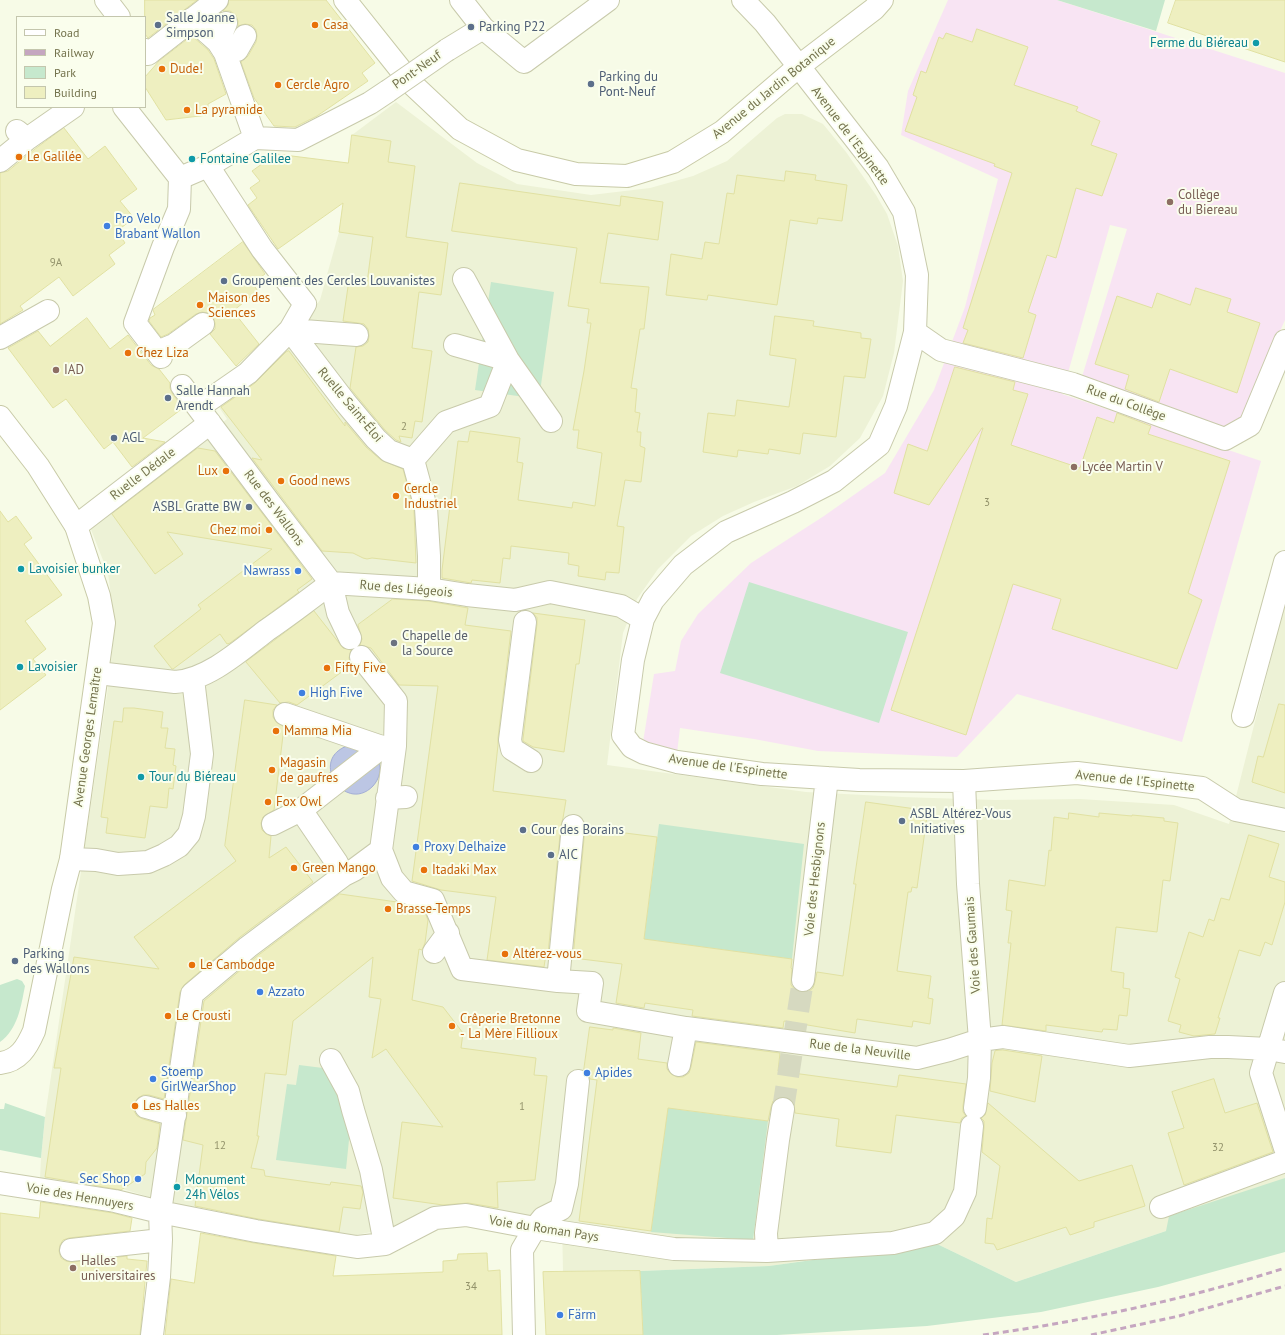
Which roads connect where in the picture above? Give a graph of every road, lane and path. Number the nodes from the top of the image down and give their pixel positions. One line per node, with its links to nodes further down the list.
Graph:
1 (106, 0): 8 (street)
2 (217, 0): 9 (street)
3 (345, 0): 14 (street, Avenue du Jardin Botanique)
4 (461, 0): 10 (street)
5 (608, 0): 10 (street)
6 (743, 0): 14 (street, Avenue de l'Espinette)
7 (874, 3): 14 (street, Avenue du Jardin Botanique)
8 (118, 16)
9 (192, 19): 12 (street); 13 (street)
10 (483, 28): 17 (street, Pont-Neuf, bridge)
11 (245, 36): 12 (street)
12 (223, 40): 17 (street)
13 (146, 53)
14 (798, 67): 25 (street, Avenue de l'Espinette)
15 (71, 108): 18 (street)
16 (125, 108): 20 (street)
17 (255, 138): 19 (street)
18 (0, 160)
19 (208, 166): 20 (street); 24 (street)
20 (180, 178): 23 (street)
21 (464, 279): 30 (street)
22 (48, 311): 27 (street)
23 (203, 324)
24 (290, 330): 26 (street); 32 (street); 35 (street, Ruelle Saint-Éloi)
25 (915, 332): 28 (street, Rue du Collège); 40 (street, Avenue de l'Espinette)
26 (357, 335)
27 (0, 338)
28 (1285, 341)
29 (456, 345): 30 (street)
30 (508, 360): 34 (street); 35 (street)
31 (182, 386): 32 (street, Rue des Wallons)
32 (204, 415): 36 (street, Ruelle Dédale); 38 (street, Rue des Wallons)
33 (0, 417): 36 (street, Avenue Georges Lemaître)
34 (551, 420)
35 (413, 460): 39 (street)
36 (76, 526): 44 (street, Avenue Georges Lemaître)
37 (1285, 562): 47 (street)
38 (331, 583): 39 (street, Rue des Liégeois); 42 (street, Rue des Wallons); 45 (street)
39 (429, 589): 40 (street, Rue des Liégeois)
40 (643, 619): 50 (street, Avenue de l'Espinette)
41 (525, 622): 49 (street)
42 (350, 638)
43 (361, 657): 48 (street)
44 (98, 673): 45 (street); 57 (street, Avenue Georges Lemaître)
45 (193, 679): 57 (street)
46 (286, 714): 48 (street)
47 (1243, 716)
48 (388, 746): 52 (street); 56 (street)
49 (531, 761)
50 (827, 778): 51 (street, Avenue de l'Espinette); 62 (street, Voie des Hesbignons)
51 (964, 781): 53 (street, Avenue de l'Espinette); 66 (street, Voie des Gaumais)
52 (301, 810): 54 (street); 58 (street)
53 (1285, 820)
54 (273, 824)
55 (573, 826): 63 (street)
56 (381, 850): 58 (street); 60 (street)
57 (71, 859): 69 (street, Avenue Georges Lemaître)
58 (345, 866): 59 (street); 74 (street)
59 (344, 895)
60 (448, 933): 61 (street); 63 (street)
61 (434, 952)
62 (804, 980)
63 (558, 981): 65 (street, Rue de la Neuville)
64 (1285, 994): 67 (street)
65 (686, 1028): 66 (street, Rue de la Neuville); 70 (street)
66 (980, 1040): 67 (street, Rue de la Neuville); 81 (street, Voie des Gaumais)
67 (1276, 1050): 75 (street)
68 (331, 1060): 83 (street)
69 (0, 1063)
70 (679, 1065)
71 (578, 1081): 80 (street)
72 (146, 1107): 74 (street)
73 (783, 1110): 85 (street)
74 (175, 1115): 79 (street)
75 (1285, 1148)
76 (1285, 1161): 78 (street)
77 (0, 1183): 79 (street, Voie des Hennuyers)
78 (1161, 1207)
79 (160, 1212): 82 (street); 83 (street, Voie du Roman Pays)
80 (539, 1223): 83 (street, Voie du Roman Pays); 85 (street, Voie du Roman Pays); 87 (street)
81 (935, 1233): 85 (street, Voie du Roman Pays)
82 (161, 1240): 84 (street); 86 (street)
83 (384, 1244)
84 (71, 1250)
85 (766, 1251)
86 (152, 1335)
87 (524, 1335)

